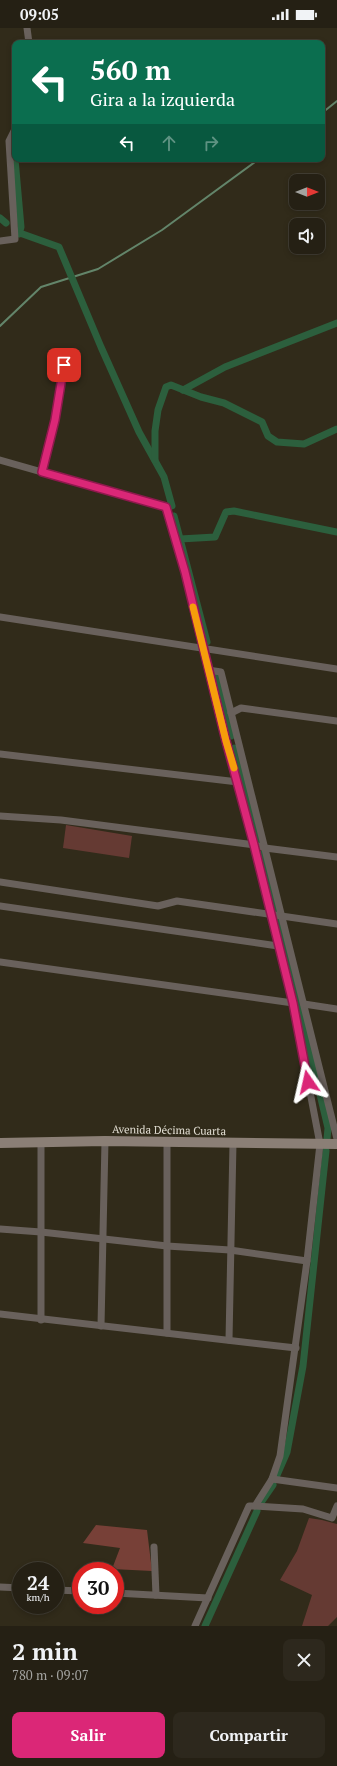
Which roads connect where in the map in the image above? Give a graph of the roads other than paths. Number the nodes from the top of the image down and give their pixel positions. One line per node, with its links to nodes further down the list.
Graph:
1 (27, 28): 2 (street)
2 (29, 40)
3 (12, 135): 4 (street)
4 (0, 241)
5 (64, 365): 7 (street)
6 (0, 460): 7 (street)
7 (42, 472): 9 (street)
8 (0, 617): 9 (street)
9 (203, 649): 10 (street); 11 (street)
10 (337, 669)
11 (208, 670): 12 (street); 15 (street)
12 (232, 713): 13 (street); 18 (street)
13 (337, 721)
14 (0, 754): 15 (street)
15 (238, 782): 17 (street)
16 (0, 816): 17 (street)
17 (254, 845): 18 (street); 22 (street)
18 (265, 848): 19 (street); 23 (street)
19 (337, 857)
20 (0, 882): 22 (street)
21 (0, 906): 25 (street)
22 (271, 915): 23 (street); 25 (street)
23 (281, 916): 24 (street); 28 (street)
24 (337, 924)
25 (278, 946): 27 (street)
26 (0, 962): 27 (street)
27 (293, 1003): 36 (street)
28 (304, 1004): 29 (street); 30 (street)
29 (337, 1009)
30 (337, 1139)
31 (105, 1141): 32 (main road, Avenida Décima Cuarta); 33 (main road, Avenida Décima Cuarta); 40 (street)
32 (41, 1142): 34 (main road, Avenida Décima Cuarta); 39 (street)
33 (167, 1142): 35 (main road, Avenida Décima Cuarta); 41 (street)
34 (0, 1143)
35 (233, 1143): 36 (main road, Avenida Décima Cuarta); 42 (street)
36 (320, 1144): 37 (main road, Avenida Décima Cuarta); 43 (street)
37 (337, 1144)
38 (0, 1229): 39 (street)
39 (41, 1232): 40 (street); 45 (street)
40 (103, 1240): 41 (street); 46 (street)
41 (167, 1246): 42 (street); 47 (street)
42 (230, 1250): 43 (street); 48 (street)
43 (307, 1261): 49 (street)
44 (0, 1314): 45 (street)
45 (41, 1320): 46 (street)
46 (101, 1326): 47 (street)
47 (167, 1333): 48 (street)
48 (229, 1340): 49 (street)
49 (296, 1348): 50 (street)
50 (272, 1479): 51 (street); 52 (street)
51 (337, 1488)
52 (255, 1506): 53 (street); 59 (street)
53 (337, 1506)
54 (154, 1547): 58 (street)
55 (0, 1587): 56 (street)
56 (12, 1588)
57 (124, 1593): 58 (street)
58 (156, 1595): 59 (street)
59 (208, 1598): 60 (street)
60 (195, 1626)

